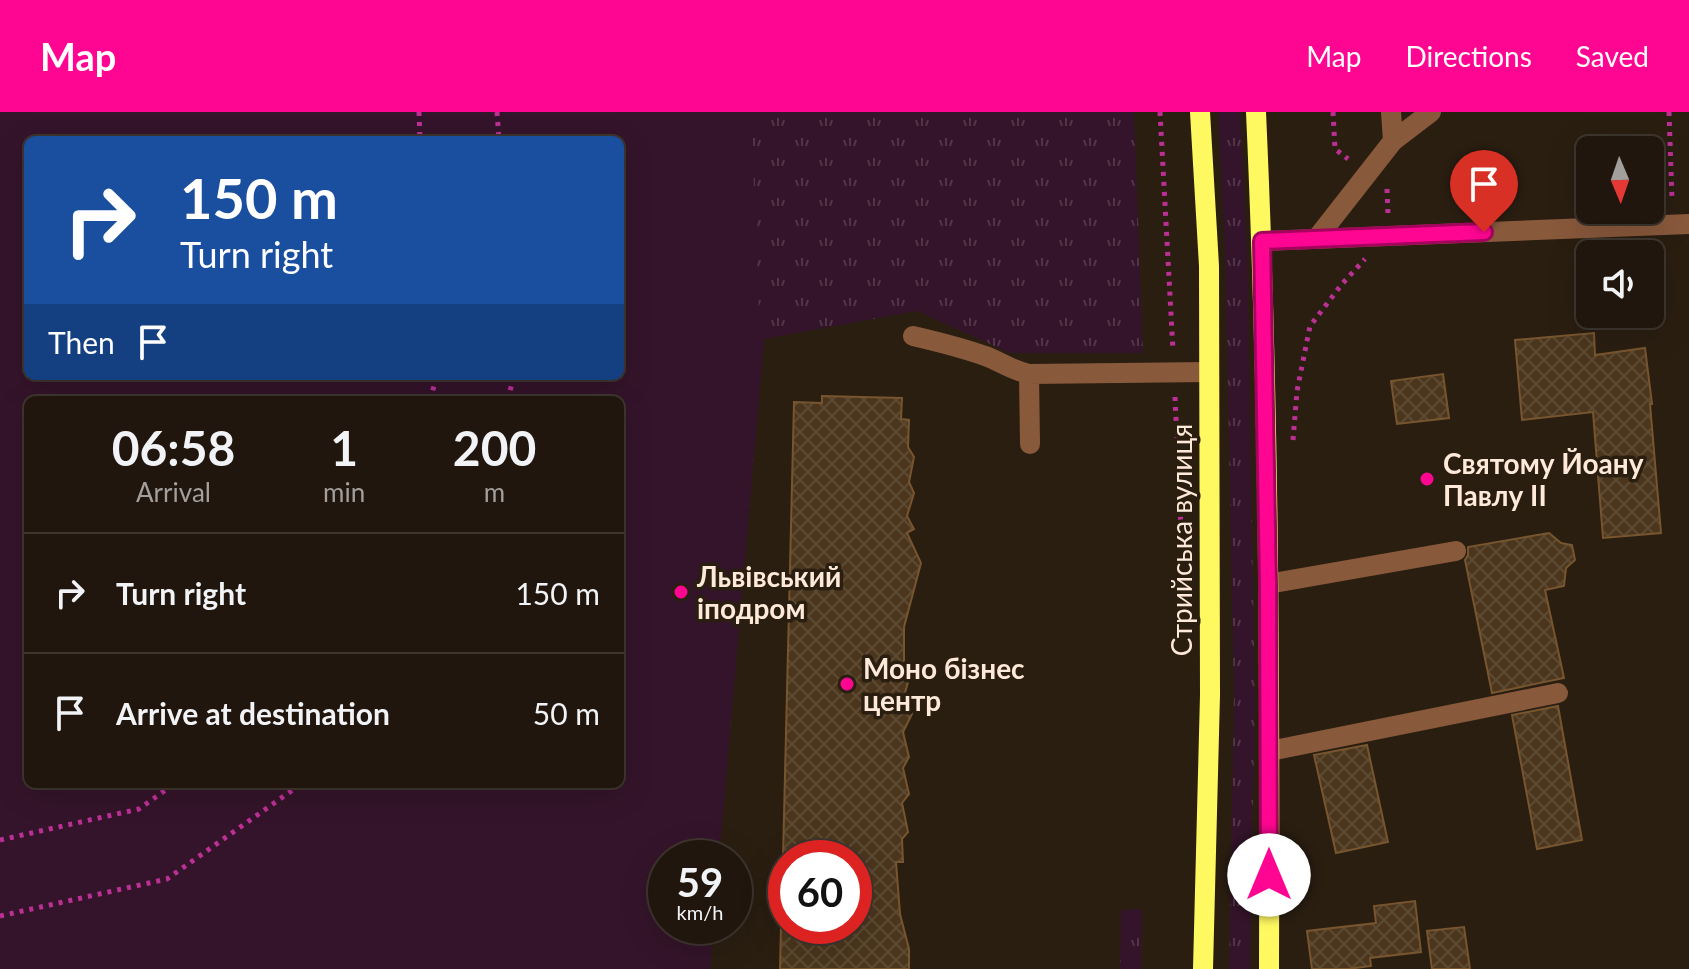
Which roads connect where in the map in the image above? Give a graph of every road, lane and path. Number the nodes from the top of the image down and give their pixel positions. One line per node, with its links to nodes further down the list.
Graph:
1 (419, 112): 10 (path)
2 (497, 112): 11 (path)
3 (1160, 112): 20 (path)
4 (1200, 112): 19 (main road, Стрийська вулиця)
5 (1256, 112): 17 (main road)
6 (1333, 112): 13 (path)
7 (1391, 112): 12 (street)
8 (1431, 112): 12 (street)
9 (1669, 112): 14 (path)
10 (420, 136)
11 (499, 136)
12 (1393, 141): 13 (street)
13 (1369, 173): 15 (path); 16 (street)
14 (1681, 225): 15 (street)
15 (1389, 235): 16 (street); 23 (path)
16 (1317, 238): 17 (street)
17 (1262, 241): 26 (main road)
18 (913, 336): 21 (street)
19 (1209, 372): 20 (street); 33 (main road, Стрийська вулиця)
20 (1174, 373): 21 (street); 25 (path)
21 (1029, 374): 22 (street)
22 (1030, 444)
23 (1293, 445)
24 (1456, 551): 26 (street)
25 (1183, 555)
26 (1268, 584): 28 (main road)
27 (1558, 693): 28 (street)
28 (1270, 751): 34 (main road)
29 (168, 788): 31 (path)
30 (295, 788): 32 (path)
31 (0, 840)
32 (0, 916)
33 (1203, 969)
34 (1269, 969)

